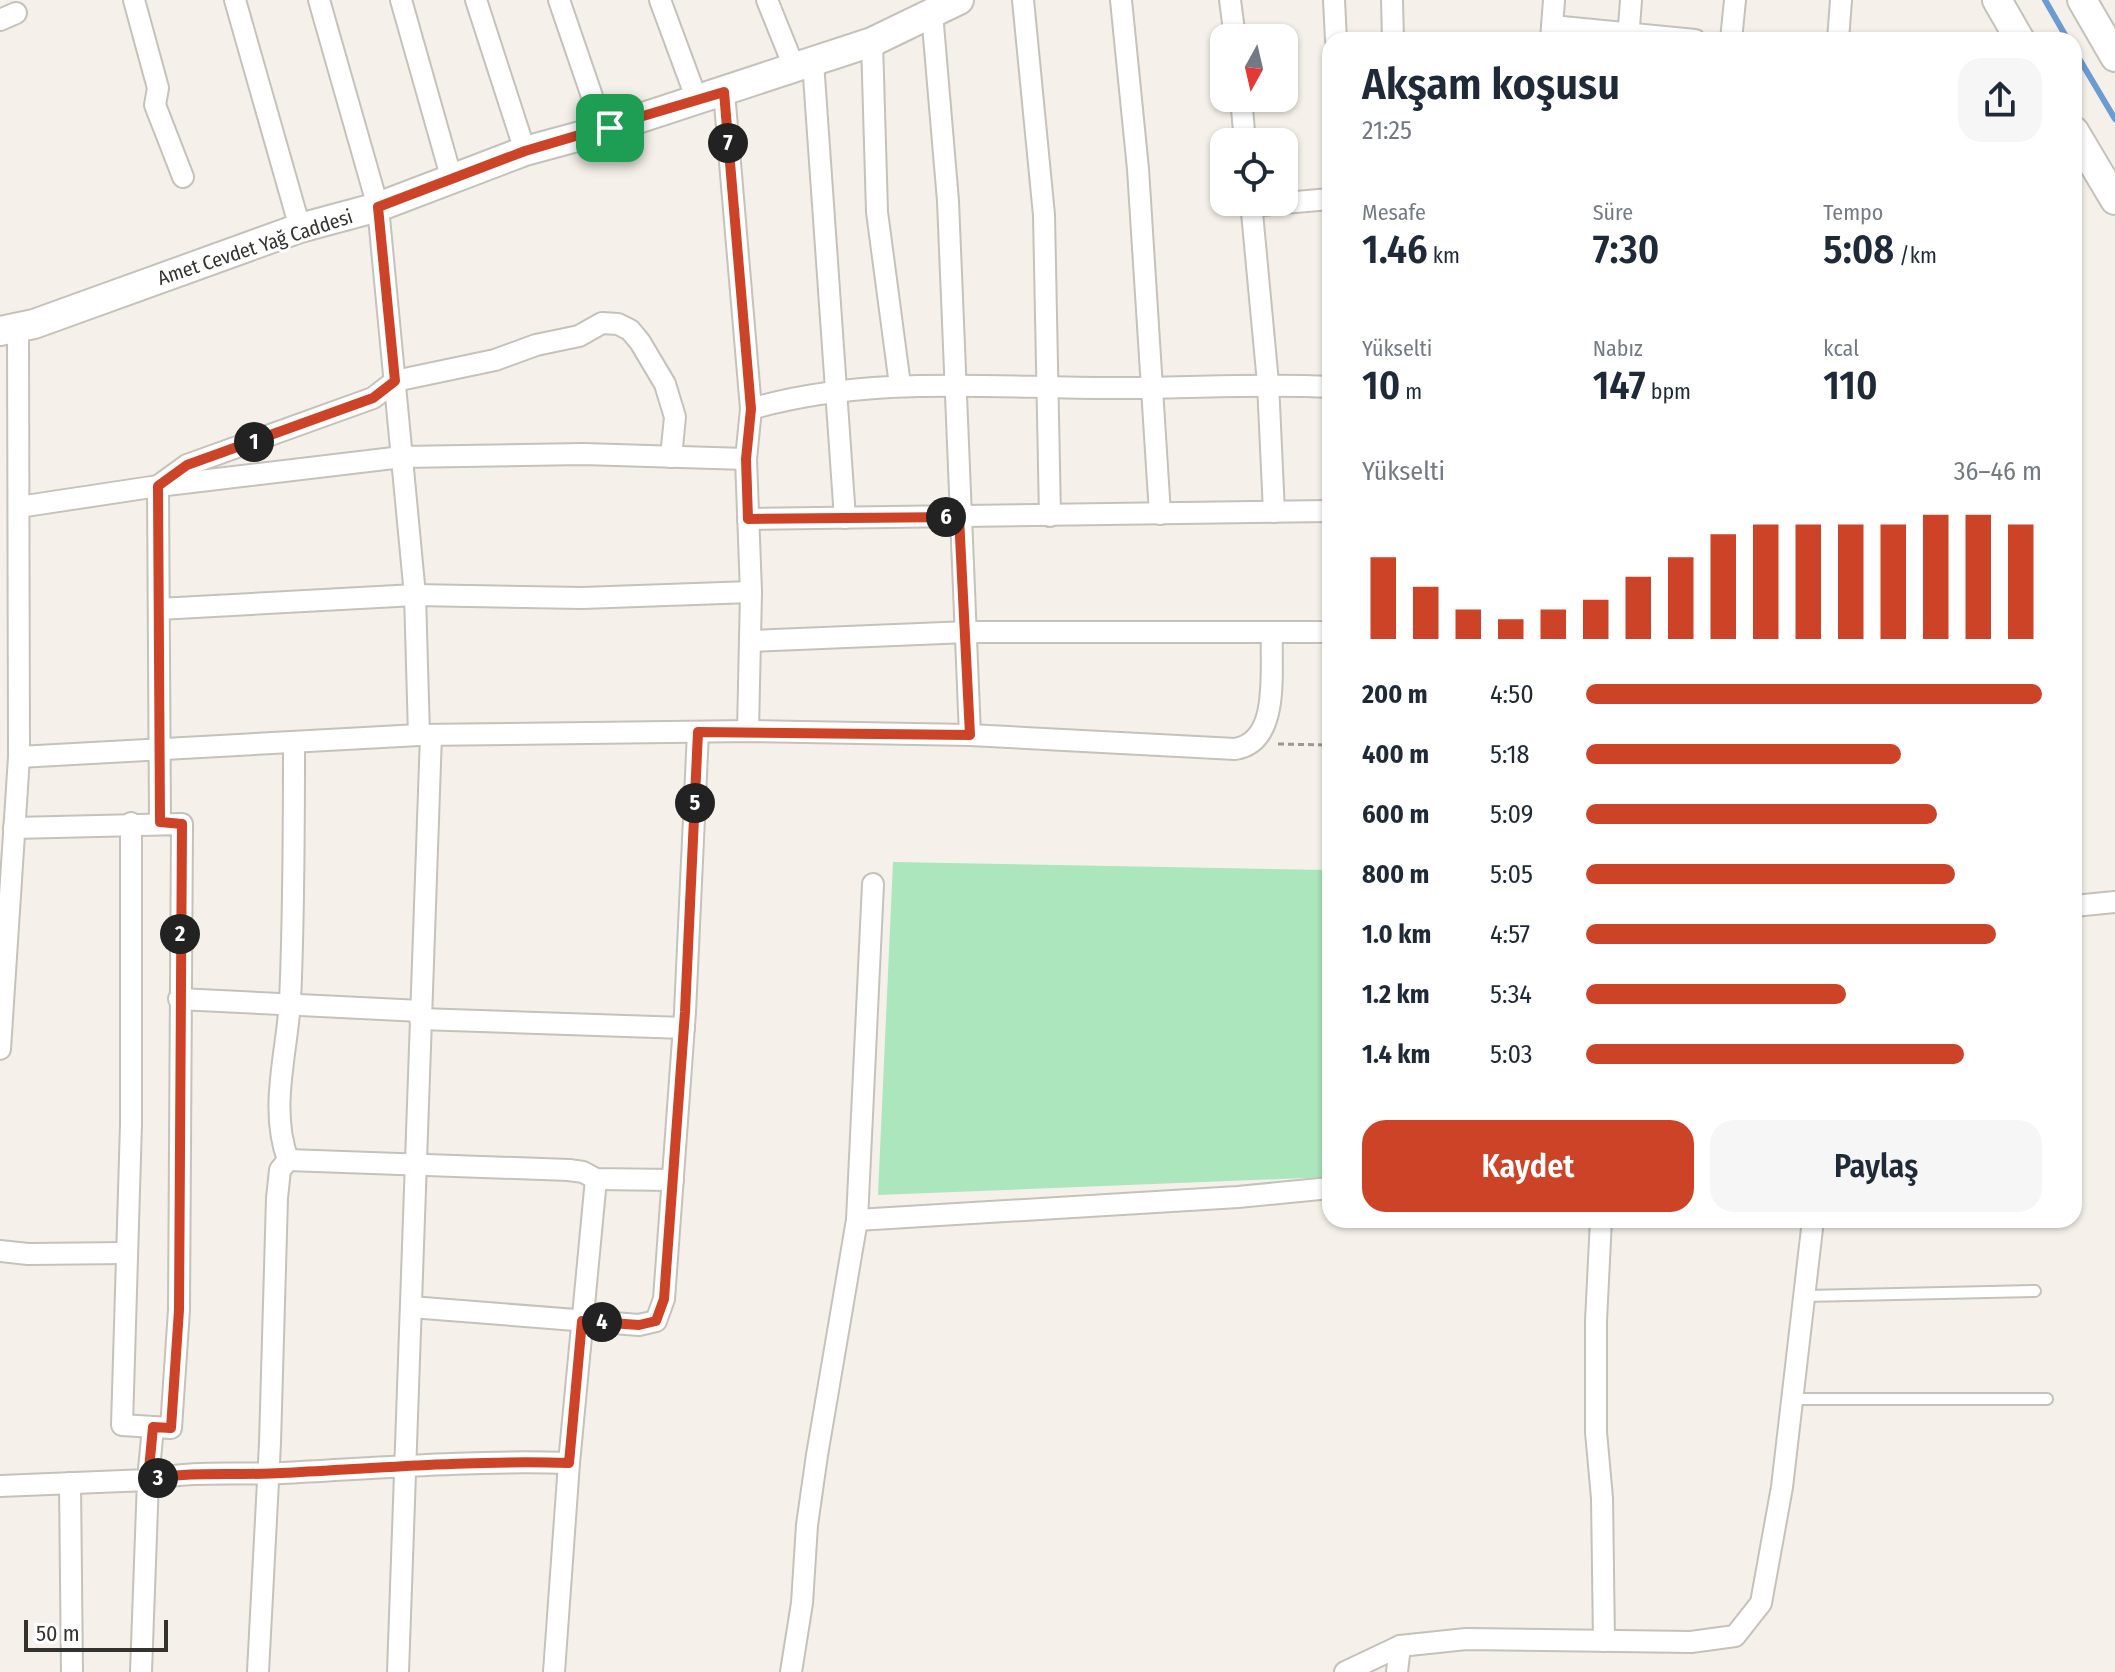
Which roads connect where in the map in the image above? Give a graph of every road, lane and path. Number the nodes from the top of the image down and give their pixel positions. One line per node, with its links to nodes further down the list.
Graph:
1 (134, 0): 38 (street)
2 (235, 0): 45 (street)
3 (319, 0): 43 (street)
4 (401, 0): 39 (street)
5 (476, 0): 37 (street)
6 (559, 0): 35 (street)
7 (660, 0): 34 (street)
8 (767, 0): 32 (street)
9 (959, 0): 21 (street, Amet Cevdet Yağ Caddesi)
10 (1023, 0): 52 (street)
11 (1121, 0): 53 (street)
12 (1230, 0): 22 (street)
13 (1334, 0): 23 (street)
14 (1392, 0): 24 (street)
15 (1554, 0): 25 (street)
16 (1631, 0): 26 (street)
17 (1735, 0): 27 (street)
18 (1841, 0): 28 (street)
19 (1997, 0): 29 (street)
20 (2082, 0): 31 (street)
21 (932, 13): 30 (street, Amet Cevdet Yağ Caddesi); 50 (street)
22 (1233, 24)
23 (1336, 32)
24 (1393, 32)
25 (1551, 32)
26 (1628, 32)
27 (1732, 32)
28 (1839, 32)
29 (2015, 32)
30 (872, 42): 32 (street, Amet Cevdet Yağ Caddesi); 49 (street)
31 (2115, 57)
32 (803, 64): 33 (street, Amet Cevdet Yağ Caddesi); 54 (street)
33 (724, 92): 34 (street, Amet Cevdet Yağ Caddesi); 55 (street)
34 (697, 100): 35 (street, Amet Cevdet Yağ Caddesi)
35 (610, 128): 37 (street, Amet Cevdet Yağ Caddesi)
36 (2082, 144): 41 (street)
37 (525, 151): 39 (street, Amet Cevdet Yağ Caddesi)
38 (183, 177)
39 (452, 180): 43 (street, Amet Cevdet Yağ Caddesi)
40 (1322, 200): 42 (street)
41 (2115, 200)
42 (1298, 201)
43 (378, 207): 45 (street, Amet Cevdet Yağ Caddesi); 47 (street)
44 (1252, 216): 48 (street)
45 (300, 228): 46 (street, Amet Cevdet Yağ Caddesi)
46 (9, 329): 60 (street)
47 (395, 381): 56 (street); 57 (street); 59 (street)
48 (1268, 383): 51 (street); 53 (street); 62 (street)
49 (900, 385): 50 (street); 54 (street)
50 (954, 386): 52 (street); 65 (street)
51 (1322, 386)
52 (1045, 388): 53 (street); 64 (street)
53 (1154, 389): 63 (street)
54 (837, 390): 55 (street); 66 (street)
55 (751, 409): 58 (street)
56 (402, 457): 57 (street); 59 (street); 70 (street)
57 (671, 457): 58 (street)
58 (746, 459): 67 (street)
59 (158, 486): 60 (street); 71 (street)
60 (19, 507): 68 (street)
61 (1322, 511): 62 (street)
62 (1274, 512): 63 (street)
63 (1160, 514): 64 (street)
64 (1050, 516): 65 (street)
65 (959, 517): 66 (street); 72 (street)
66 (845, 518): 67 (street)
67 (748, 519): 69 (street)
68 (10, 534): 76 (street)
69 (751, 592): 70 (street); 75 (street)
70 (415, 595): 71 (street); 79 (street)
71 (159, 609): 84 (street)
72 (968, 632): 74 (street); 75 (street); 80 (street)
73 (1322, 632): 74 (street)
74 (1272, 634): 81 (street)
75 (750, 641): 77 (street)
76 (9, 648): 85 (street)
77 (748, 731): 78 (street); 80 (street)
78 (698, 732): 79 (street); 95 (street)
79 (425, 735): 82 (street); 94 (street)
80 (970, 735): 81 (street)
81 (1257, 740): 83 (path)
82 (294, 743): 84 (street); 93 (street)
83 (1322, 744)
84 (161, 750): 85 (street); 86 (street)
85 (19, 757): 88 (street)
86 (160, 822): 87 (street); 92 (street)
87 (131, 823): 88 (street); 106 (street)
88 (9, 839): 96 (street)
89 (873, 884): 102 (street)
90 (2115, 902): 91 (street)
91 (2082, 905)
92 (179, 999): 93 (street); 113 (street)
93 (289, 1005): 94 (street); 97 (street)
94 (420, 1015): 95 (street); 98 (street)
95 (684, 1028): 100 (street)
96 (0, 1049)
97 (288, 1160): 98 (street); 116 (street)
98 (415, 1167): 99 (street); 109 (street)
99 (596, 1179): 100 (street); 110 (street)
100 (673, 1180): 110 (street)
101 (1322, 1189): 102 (street)
102 (857, 1220): 127 (street)
103 (1601, 1228): 120 (street)
104 (1812, 1228): 108 (street)
105 (0, 1251): 106 (street)
106 (127, 1253): 113 (street)
107 (2035, 1291): 108 (lane)
108 (1805, 1296): 111 (street)
109 (411, 1307): 110 (street); 115 (street)
110 (582, 1321): 114 (street)
111 (1793, 1399): 112 (lane); 120 (street)
112 (2047, 1399)
113 (153, 1427): 117 (street)
114 (569, 1463): 115 (street); 126 (street)
115 (406, 1467): 116 (street); 125 (street)
116 (267, 1474): 117 (street); 124 (street)
117 (148, 1480): 118 (street); 123 (street)
118 (70, 1483): 119 (street); 122 (street)
119 (0, 1486)
120 (1604, 1641): 121 (street)
121 (1400, 1646): 128 (street); 129 (street)
122 (72, 1672)
123 (141, 1672)
124 (258, 1672)
125 (398, 1672)
126 (554, 1672)
127 (791, 1672)
128 (1345, 1672)
129 (1397, 1672)

